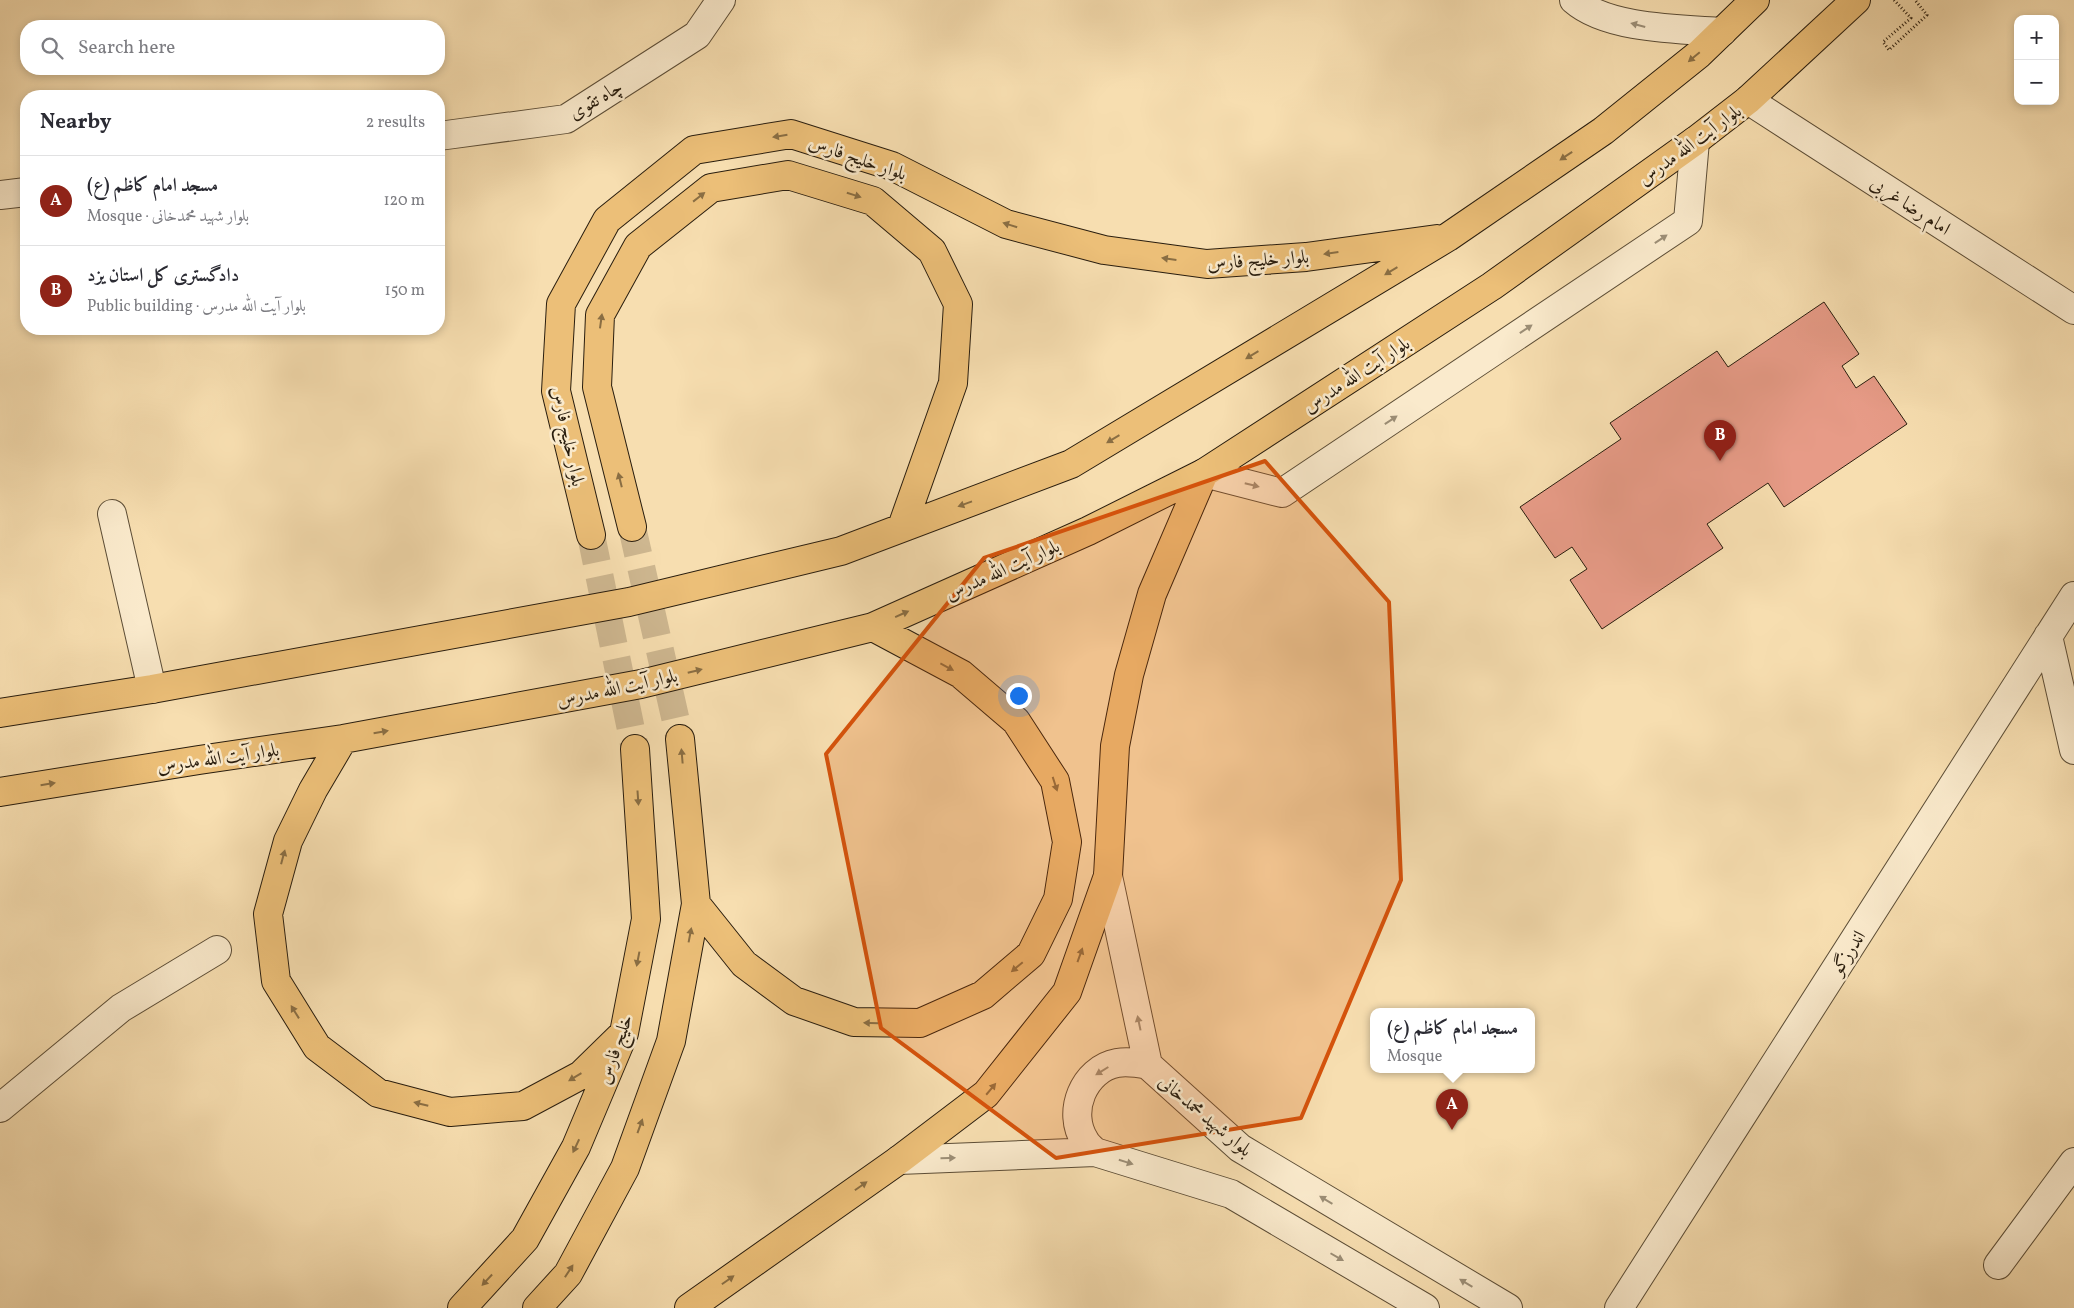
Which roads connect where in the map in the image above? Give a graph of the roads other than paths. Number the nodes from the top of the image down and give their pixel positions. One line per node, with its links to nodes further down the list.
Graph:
1 (722, 0): 7 (street, چاه تقوی)
2 (1574, 0): 5 (street, one-way to 2)
3 (1755, 0): 5 (main road)
4 (1856, 0): 6 (main road, بلوار آیت الله مدرس)
5 (1722, 32): 11 (main road, one-way to 11)
6 (1748, 100): 8 (main road, بلوار آیت الله مدرس); 12 (street, امام رضا غربی)
7 (445, 135)
8 (1695, 141): 13 (main road, بلوار آیت الله مدرس); 13 (street, one-way to 8)
9 (20, 193): 10 (street)
10 (0, 196)
11 (1448, 237): 16 (main road, one-way to 16); 17 (main road, بلوار خلیج فارس, one-way to 17)
12 (2074, 310)
13 (1204, 473): 19 (main road, بلوار آیت الله مدرس, one-way to 13); 28 (main road)
14 (112, 514): 21 (street)
15 (632, 527): 16 (main road, بلوار خلیج فارس, one-way to 16)
16 (902, 527): 21 (main road)
17 (591, 535)
18 (2074, 596): 20 (street, اندرزگو)
19 (873, 627): 23 (main road, بلوار آیت الله مدرس, one-way to 19); 29 (main road, one-way to 29)
20 (2048, 636): 26 (street); 43 (street, اندرزگو)
21 (152, 689): 22 (main road)
22 (0, 713)
23 (343, 739): 27 (main road, بلوار آیت الله مدرس, one-way to 23); 31 (main road, one-way to 23)
24 (680, 739): 29 (main road, one-way to 24)
25 (635, 749): 31 (main road, خلیج فارس, one-way to 31)
26 (2074, 750)
27 (0, 792)
28 (1108, 876): 32 (street, بلوار شهید محمدخانی, one-way to 28); 35 (main road, one-way to 28)
29 (696, 904): 39 (main road, one-way to 29)
30 (217, 950): 33 (street)
31 (624, 1033): 38 (main road, خلیج فارس, one-way to 38)
32 (1148, 1065): 34 (street, one-way to 34); 42 (street, بلوار شهید محمدخانی, one-way to 32)
33 (0, 1108)
34 (1095, 1152): 35 (street, one-way to 34); 41 (street, one-way to 41)
35 (899, 1160): 40 (main road, one-way to 35)
36 (2074, 1162): 37 (street)
37 (1998, 1265)
38 (462, 1308)
39 (537, 1308)
40 (688, 1308)
41 (1425, 1308)
42 (1508, 1308)
43 (1619, 1308)

